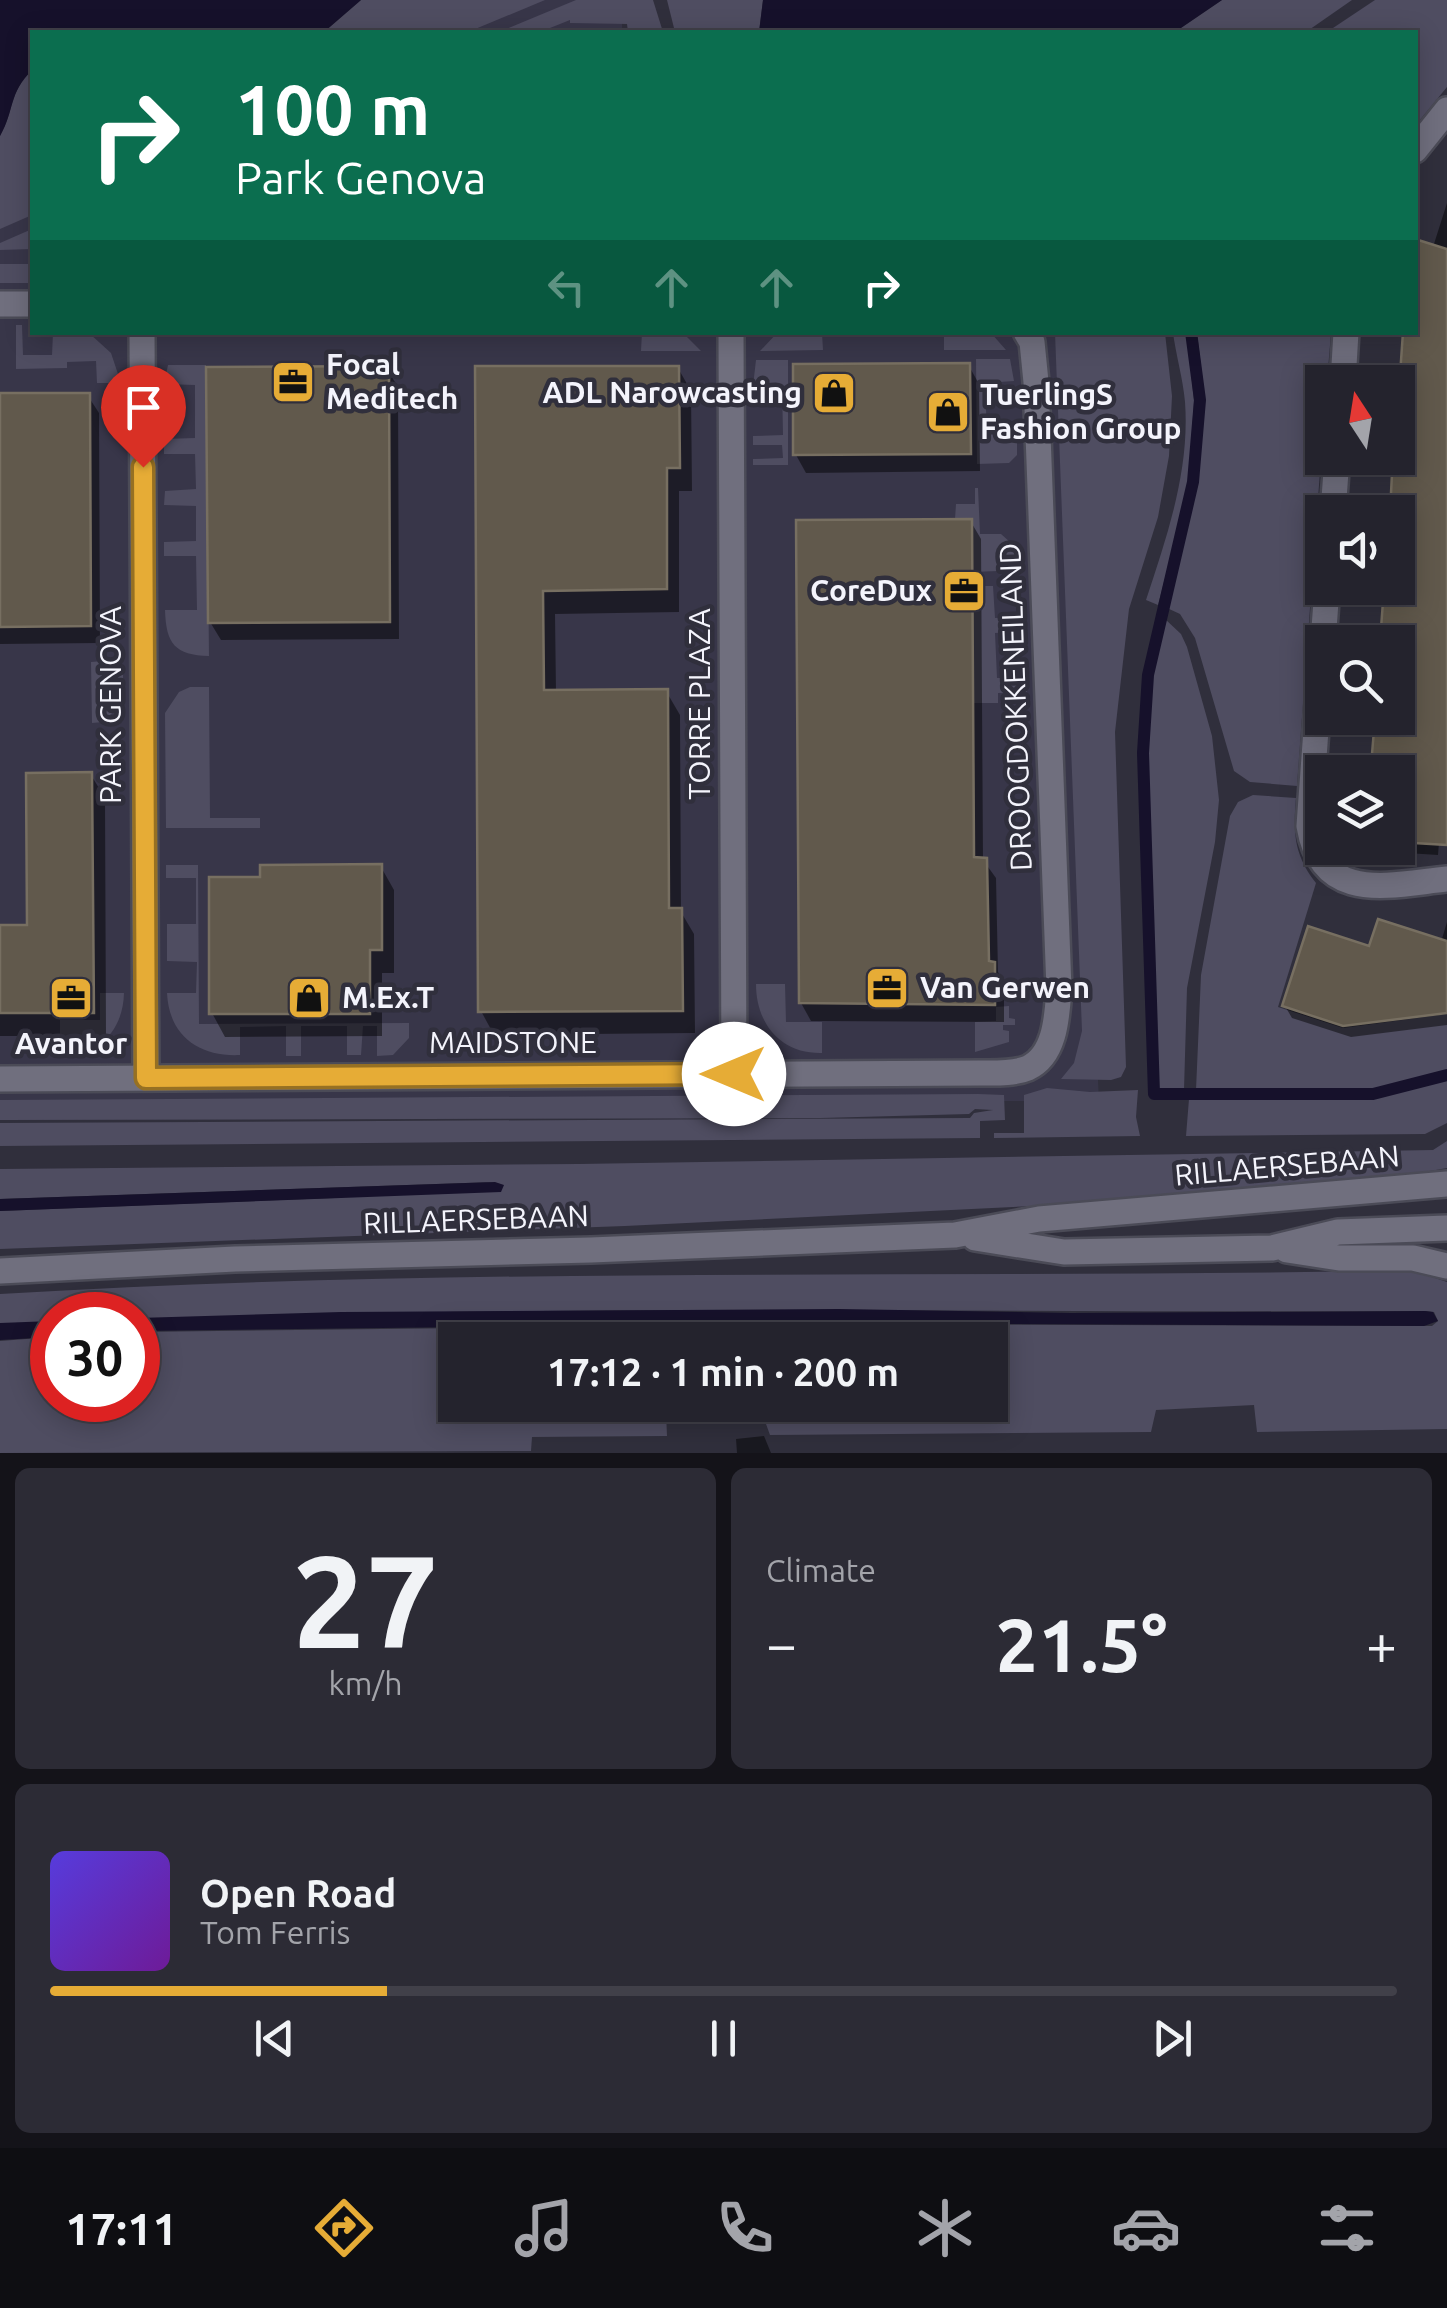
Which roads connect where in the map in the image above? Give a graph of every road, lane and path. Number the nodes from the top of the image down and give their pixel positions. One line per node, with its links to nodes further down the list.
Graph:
1 (1447, 110): 2 (street)
2 (1418, 146)
3 (0, 304): 4 (street)
4 (30, 304)
5 (142, 335): 14 (street, PARK GENOVA)
6 (731, 335): 13 (street, TORRE PLAZA)
7 (1028, 335): 12 (street, DROOGDOKKENEILAND)
8 (1346, 335): 9 (street)
9 (1343, 365)
10 (1316, 735): 11 (street)
11 (1447, 879)
12 (1026, 1069): 13 (street, MAIDSTONE)
13 (734, 1074): 14 (street, MAIDSTONE)
14 (146, 1078): 15 (street, MAIDSTONE)
15 (0, 1079)
16 (1447, 1184): 18 (street, RILLAERSEBAAN)
17 (1447, 1228): 19 (street, RILLAERSEBAAN)
18 (955, 1235): 19 (street, RILLAERSEBAAN); 21 (street, RILLAERSEBAAN)
19 (1272, 1248): 20 (street)
20 (1447, 1266)
21 (0, 1272)

